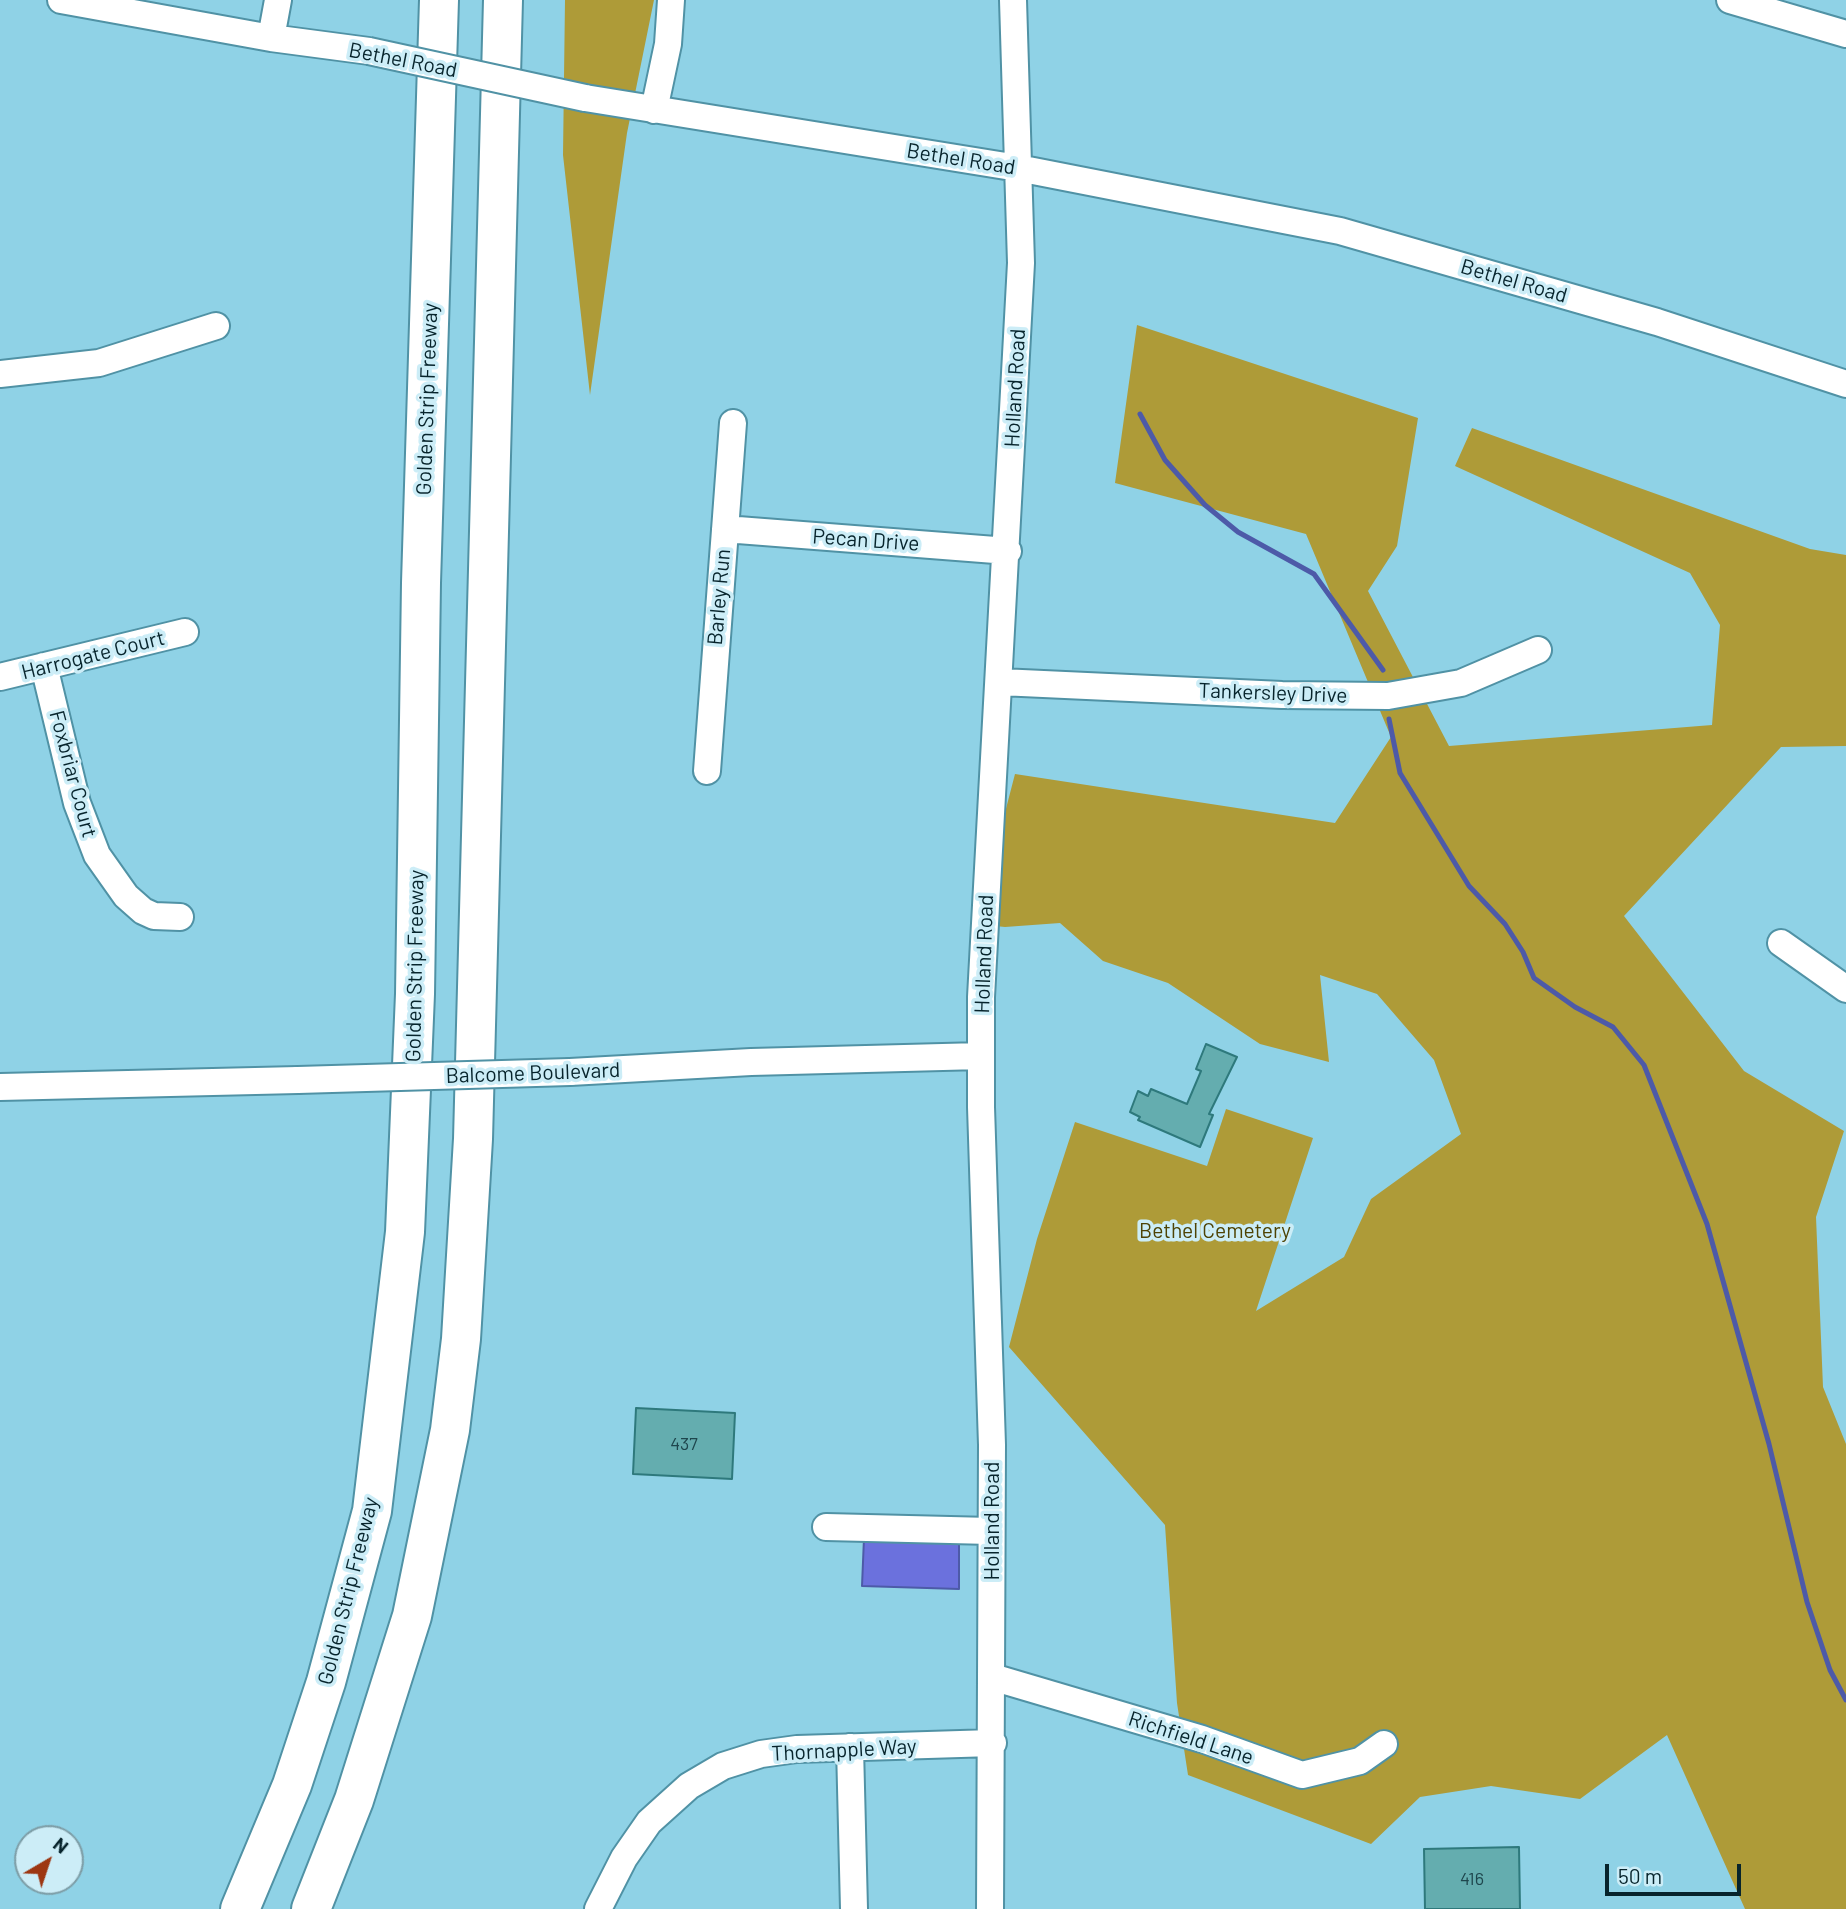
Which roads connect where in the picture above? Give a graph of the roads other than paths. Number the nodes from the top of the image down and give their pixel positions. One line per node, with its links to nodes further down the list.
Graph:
1 (61, 0): 9 (street, Bethel Road)
2 (278, 0): 9 (street)
3 (439, 0): 35 (highway, Golden Strip Freeway)
4 (503, 0): 36 (highway)
5 (671, 0): 10 (street)
6 (1013, 0): 11 (street, Holland Road)
7 (1730, 0): 8 (street)
8 (1846, 34)
9 (271, 38): 10 (street, Bethel Road, bridge)
10 (654, 110): 11 (street, Bethel Road)
11 (1018, 168): 14 (street, Bethel Road); 17 (street, Holland Road)
12 (216, 326): 13 (street)
13 (0, 374)
14 (1846, 384)
15 (733, 424): 16 (street, Barley Run)
16 (725, 529): 17 (street, Pecan Drive); 23 (street, Barley Run)
17 (1008, 551): 22 (street, Holland Road)
18 (186, 632): 20 (street, Harrogate Court)
19 (1538, 650): 22 (street, Tankersley Drive)
20 (44, 666): 21 (street, Harrogate Court); 24 (street, Foxbriar Court)
21 (0, 677)
22 (1000, 682): 27 (street, Holland Road)
23 (706, 771)
24 (180, 917)
25 (1781, 943): 26 (street)
26 (1846, 989)
27 (981, 1056): 28 (street, Balcome Boulevard, bridge); 30 (street, Holland Road)
28 (0, 1087)
29 (826, 1527): 30 (street)
30 (991, 1531): 31 (street, Holland Road)
31 (992, 1677): 32 (street, Holland Road); 33 (street, Richfield Lane)
32 (993, 1743): 34 (street, Thornapple Way); 39 (street, Holland Road)
33 (1384, 1744)
34 (850, 1747): 37 (street, Thornapple Way); 38 (street)
35 (240, 1909)
36 (311, 1909)
37 (598, 1909)
38 (854, 1909)
39 (990, 1909)

